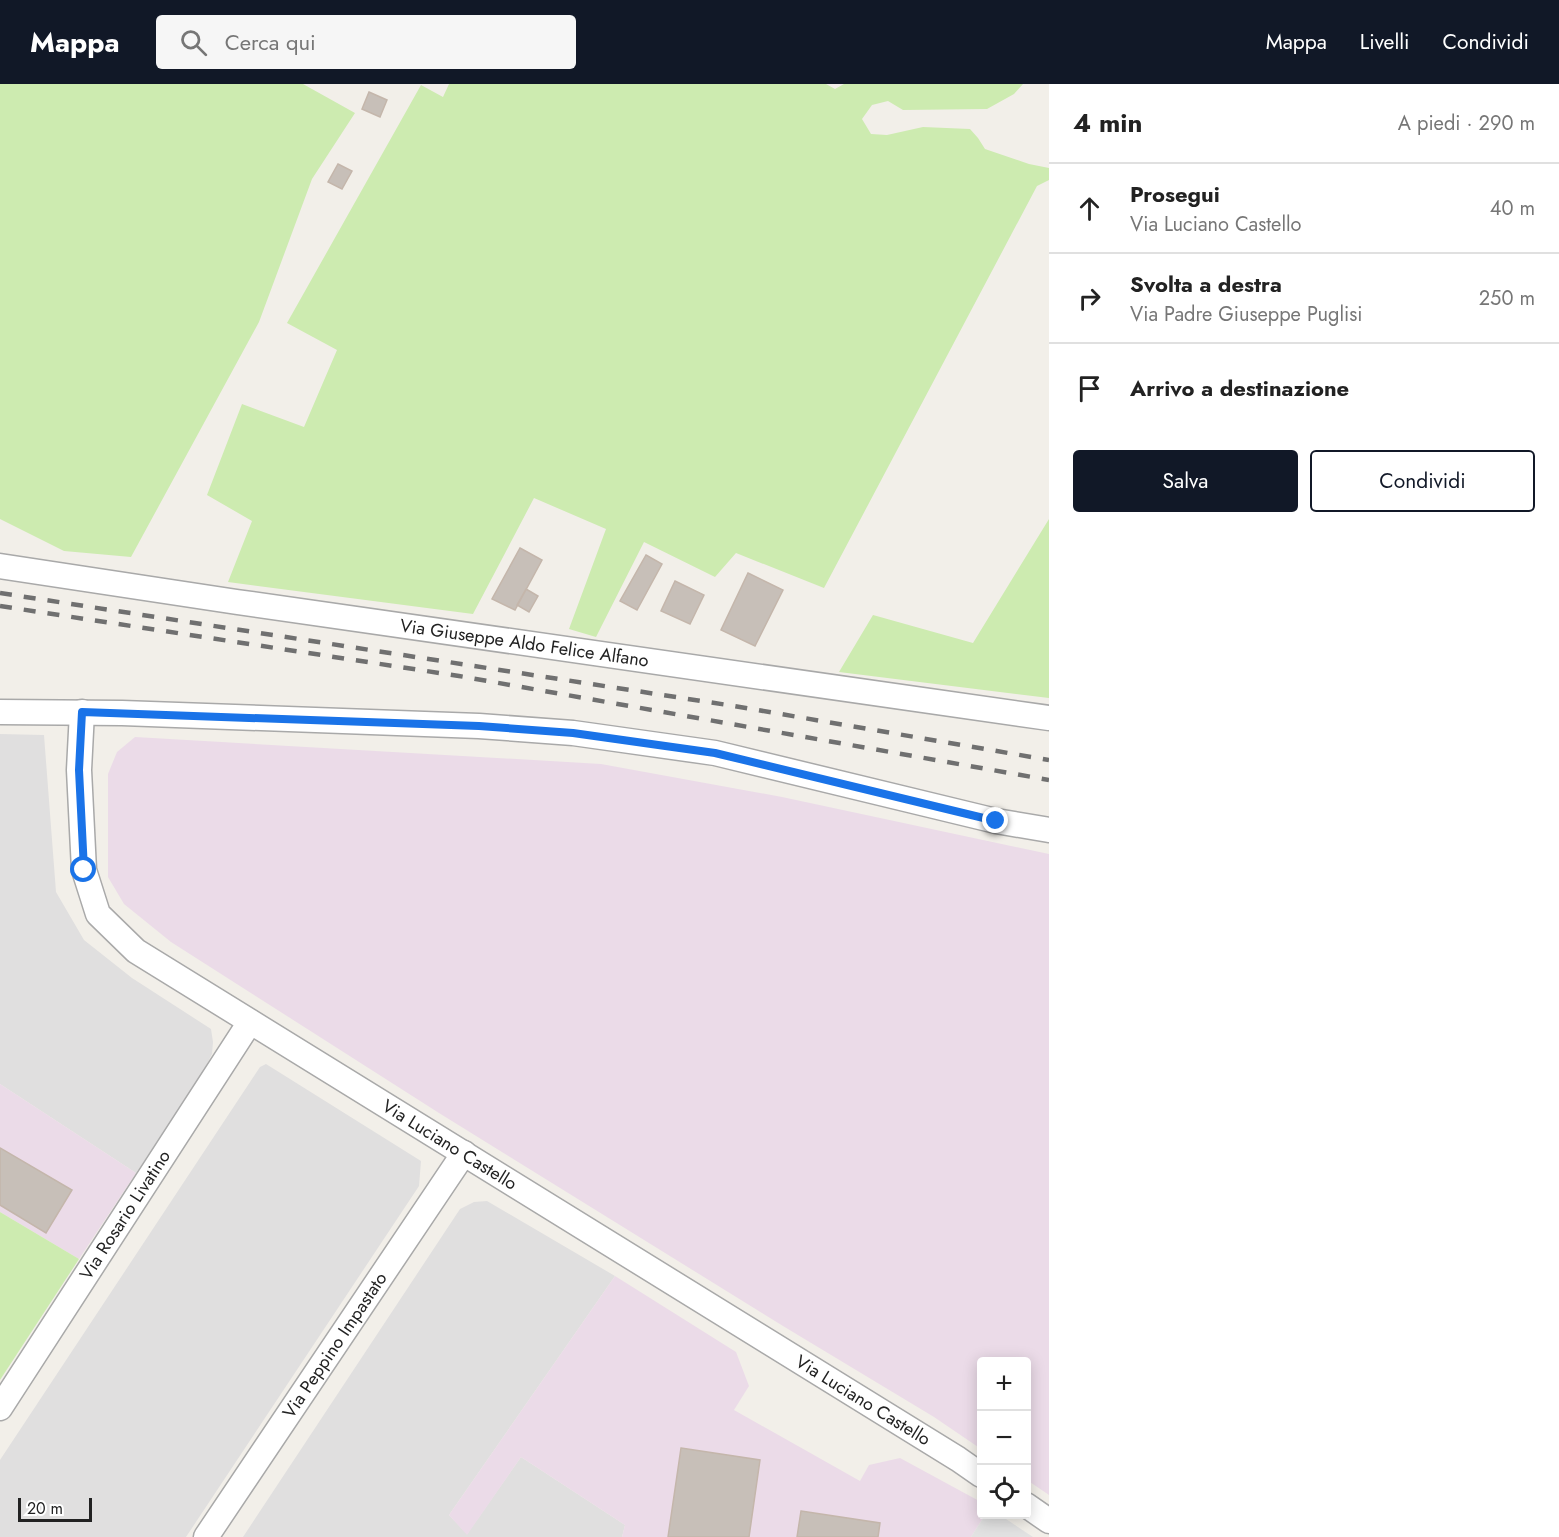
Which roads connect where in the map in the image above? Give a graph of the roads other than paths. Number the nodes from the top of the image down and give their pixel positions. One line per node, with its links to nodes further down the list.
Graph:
1 (0, 566): 4 (street, Via Giuseppe Aldo Felice Alfano)
2 (0, 712): 3 (street)
3 (82, 712): 5 (street); 6 (street, Via Luciano Castello)
4 (1049, 718)
5 (1049, 831)
6 (250, 1022): 7 (street, Via Luciano Castello); 8 (street, Via Rosario Livatino)
7 (464, 1153): 9 (street, Via Luciano Castello); 12 (street, Via Peppino Impastato)
8 (0, 1408)
9 (977, 1472)
10 (1031, 1508): 11 (street)
11 (1049, 1521)
12 (206, 1537)

